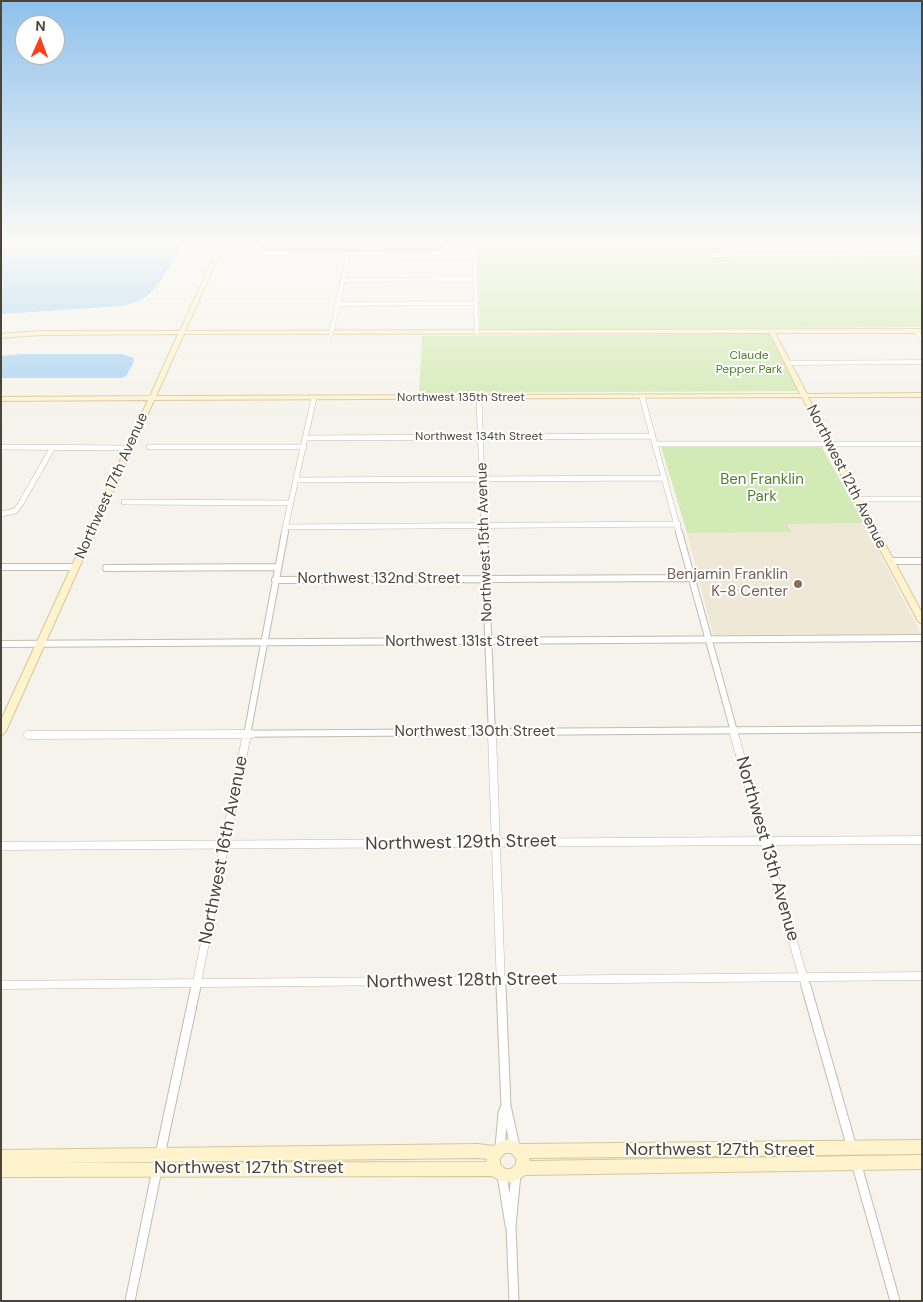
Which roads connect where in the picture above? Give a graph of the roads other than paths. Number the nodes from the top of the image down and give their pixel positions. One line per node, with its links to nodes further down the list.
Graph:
1 (195, 303): 7 (main road, Northwest 17th Avenue)
2 (476, 303): 3 (street); 6 (street)
3 (338, 304): 8 (street)
4 (919, 331): 5 (main road); 10 (street)
5 (772, 332): 6 (main road); 12 (main road, Northwest 12th Avenue)
6 (477, 333): 8 (main road)
7 (181, 334): 8 (main road); 9 (main road); 19 (main road, Northwest 17th Avenue)
8 (331, 334)
9 (1, 336)
10 (922, 339)
11 (922, 362): 12 (street)
12 (787, 363): 13 (main road, Northwest 12th Avenue)
13 (805, 396): 14 (main road, Northwest 135th Street); 15 (main road, Northwest 135th Street); 23 (main road, Northwest 12th Avenue)
14 (922, 396)
15 (642, 397): 17 (main road, Northwest 135th Street); 22 (street, Northwest 13th Avenue)
16 (314, 398): 17 (main road, Northwest 135th Street); 19 (main road, Northwest 135th Street); 21 (street, Northwest 16th Avenue)
17 (479, 398): 20 (street, Northwest 15th Avenue)
18 (1, 399): 19 (main road, Northwest 135th Street)
19 (151, 400): 28 (main road, Northwest 17th Avenue)
20 (480, 437): 21 (street, Northwest 134th Street); 22 (street, Northwest 134th Street); 31 (street, Northwest 15th Avenue)
21 (306, 438): 27 (street, Northwest 16th Avenue)
22 (654, 440): 23 (street, Northwest 134th Street); 30 (street, Northwest 13th Avenue)
23 (829, 444): 24 (street, Northwest 134th Street); 33 (main road, Northwest 12th Avenue)
24 (922, 444)
25 (1, 447): 26 (street)
26 (53, 447): 28 (street); 37 (street)
27 (304, 447): 29 (street); 32 (street, Northwest 16th Avenue)
28 (128, 448): 44 (main road, Northwest 17th Avenue)
29 (149, 448)
30 (665, 478): 31 (street); 38 (street, Northwest 13th Avenue)
31 (482, 479): 32 (street); 39 (street, Northwest 15th Avenue)
32 (297, 480): 36 (street, Northwest 16th Avenue)
33 (857, 499): 34 (street); 41 (main road, Northwest 12th Avenue)
34 (922, 499)
35 (124, 502): 36 (street)
36 (291, 503): 40 (street, Northwest 16th Avenue)
37 (1, 514)
38 (678, 524): 39 (street); 47 (street, Northwest 13th Avenue)
39 (484, 525): 40 (street); 48 (street, Northwest 15th Avenue)
40 (286, 527): 45 (street, Northwest 16th Avenue)
41 (890, 561): 42 (street); 50 (main road, Northwest 12th Avenue)
42 (922, 561)
43 (1, 567): 44 (street)
44 (75, 567): 56 (main road, Northwest 17th Avenue)
45 (277, 567): 46 (street, Northwest 132nd Street); 49 (street, Northwest 16th Avenue)
46 (106, 568)
47 (692, 578): 48 (street, Northwest 132nd Street); 52 (street, Northwest 13th Avenue)
48 (487, 579): 49 (street, Northwest 132nd Street); 53 (street, Northwest 15th Avenue)
49 (275, 580): 54 (street, Northwest 16th Avenue)
50 (922, 621)
51 (922, 638): 52 (street, Northwest 131st Street)
52 (710, 640): 53 (street, Northwest 131st Street); 59 (street, Northwest 13th Avenue)
53 (489, 642): 54 (street, Northwest 131st Street); 60 (street, Northwest 15th Avenue)
54 (264, 643): 56 (street, Northwest 131st Street); 61 (street, Northwest 16th Avenue)
55 (1, 644): 56 (street, Northwest 131st Street)
56 (41, 644): 58 (main road, Northwest 17th Avenue)
57 (922, 729): 59 (street, Northwest 130th Street)
58 (1, 731)
59 (734, 731): 60 (street, Northwest 130th Street); 64 (street, Northwest 13th Avenue)
60 (492, 732): 61 (street, Northwest 130th Street); 65 (street, Northwest 15th Avenue)
61 (247, 734): 62 (street, Northwest 130th Street); 66 (street, Northwest 16th Avenue)
62 (28, 735)
63 (922, 840): 64 (street, Northwest 129th Street)
64 (764, 841): 65 (street, Northwest 129th Street); 68 (street, Northwest 13th Avenue)
65 (496, 842): 66 (street, Northwest 129th Street); 70 (street, Northwest 15th Avenue)
66 (224, 845): 67 (street, Northwest 129th Street); 71 (street, Northwest 16th Avenue)
67 (1, 846)
68 (804, 976): 69 (street, Northwest 128th Street); 70 (street, Northwest 128th Street); 74 (street, Northwest 13th Avenue)
69 (922, 976)
70 (502, 982): 71 (street, Northwest 128th Street); 73 (street, Northwest 15th Avenue)
71 (197, 983): 72 (street, Northwest 128th Street); 78 (street, Northwest 16th Avenue)
72 (1, 985)
73 (506, 1106): 76 (street, Northwest 15th Avenue); 77 (street, Northwest 15th Avenue)
74 (852, 1148): 75 (main road, Northwest 127th Street); 76 (main road, Northwest 127th Street); 81 (street, Northwest 13th Avenue)
75 (922, 1148)
76 (517, 1149): 77 (main road, Northwest 127th Street); 84 (main road)
77 (498, 1150): 78 (main road, Northwest 127th Street); 84 (main road)
78 (160, 1155): 79 (main road, Northwest 127th Street); 82 (street, Northwest 16th Avenue)
79 (1, 1157)
80 (922, 1162): 81 (main road, Northwest 127th Street)
81 (856, 1163): 84 (main road, Northwest 127th Street); 87 (street, Northwest 13th Avenue)
82 (157, 1169): 83 (main road, Northwest 127th Street); 84 (main road, Northwest 127th Street); 85 (street, Northwest 16th Avenue)
83 (1, 1170)
84 (509, 1171): 86 (street)
85 (130, 1301)
86 (514, 1301)
87 (895, 1301)

